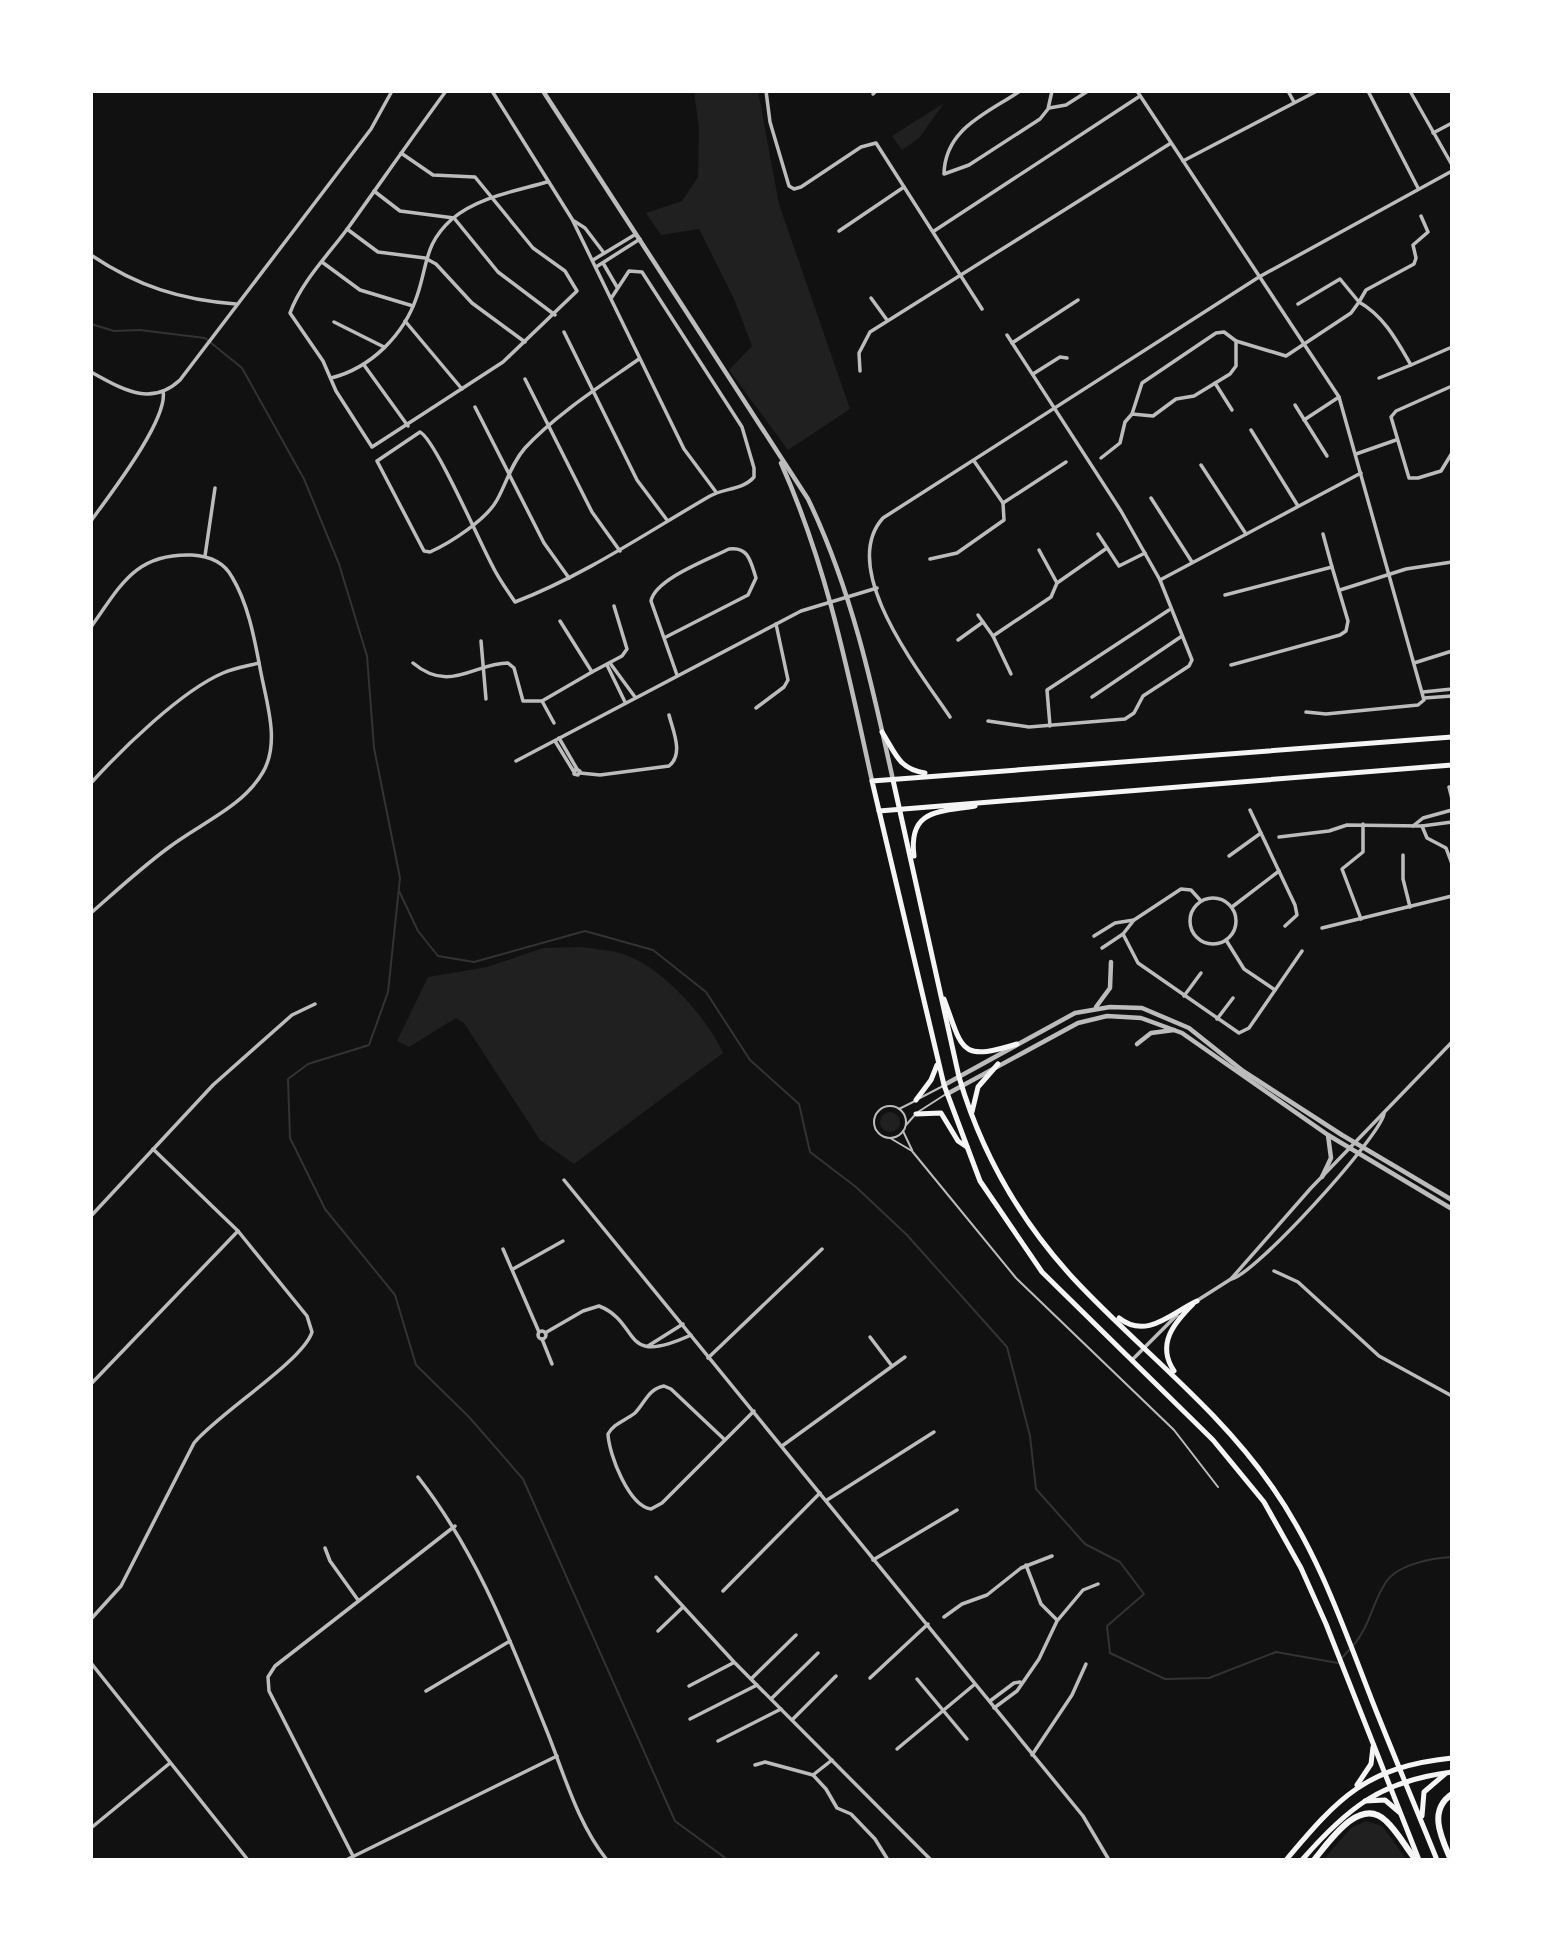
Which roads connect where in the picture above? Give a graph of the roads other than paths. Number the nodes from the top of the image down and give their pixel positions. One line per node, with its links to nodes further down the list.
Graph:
1 (392, 91): 49 (street)
2 (446, 91): 19 (street)
3 (492, 91): 23 (street)
4 (542, 91): 34 (street)
5 (766, 91): 24 (street)
6 (1020, 91): 15 (street)
7 (1052, 91): 15 (street)
8 (1088, 91): 15 (street)
9 (1289, 91): 14 (street)
10 (1317, 91): 14 (street)
11 (1368, 91): 25 (street)
12 (1410, 91): 17 (street)
13 (1138, 93): 18 (street); 33 (street)
14 (1294, 102): 20 (street)
15 (1049, 108)
16 (1452, 123): 17 (street)
17 (1433, 133): 21 (street)
18 (1171, 143): 20 (street); 42 (street)
19 (401, 153): 26 (street); 27 (street)
20 (1183, 161): 43 (street)
21 (1452, 165)
22 (1452, 171): 25 (street)
23 (547, 182): 27 (street); 30 (street)
24 (904, 187): 32 (street); 33 (street)
25 (1418, 188): 43 (street)
26 (374, 191): 29 (street); 31 (street)
27 (494, 198): 29 (street); 53 (street)
28 (1421, 216): 48 (street)
29 (454, 218): 37 (street); 53 (street)
30 (572, 219): 35 (street); 38 (street)
31 (347, 229): 37 (street); 39 (street)
32 (839, 231)
33 (933, 231): 42 (street)
34 (638, 236): 35 (street); 40 (street); 91 (street)
35 (604, 253): 38 (street)
36 (91, 255): 49 (street)
37 (425, 258): 51 (street); 60 (street)
38 (593, 260): 41 (street)
39 (322, 262): 51 (street); 72 (street)
40 (603, 263): 41 (street); 44 (street)
41 (596, 267): 45 (street)
42 (961, 276): 52 (street); 54 (street)
43 (1259, 277): 63 (street); 83 (street)
44 (617, 287): 45 (street); 102 (street)
45 (612, 297): 66 (street)
46 (871, 298): 54 (street)
47 (1078, 300): 61 (street)
48 (1359, 302): 50 (street); 63 (street); 68 (street)
49 (236, 304): 78 (street)
50 (1298, 304)
51 (413, 306): 55 (street)
52 (982, 309)
53 (555, 314): 60 (street)
54 (887, 320): 69 (street)
55 (405, 321): 62 (street); 77 (street)
56 (334, 322): 62 (street)
57 (564, 332): 79 (street)
58 (1007, 335): 61 (street)
59 (1236, 341): 63 (street); 75 (street); 85 (street)
60 (526, 342): 77 (street)
61 (1012, 343): 71 (street)
62 (384, 347): 67 (street)
63 (1303, 347): 80 (street)
64 (1452, 347): 68 (street)
65 (1067, 358): 71 (street)
66 (639, 359): 79 (street); 102 (street)
67 (364, 364): 72 (street); 87 (street)
68 (1411, 365): 73 (street)
69 (860, 371)
70 (91, 372): 78 (street)
71 (1033, 374): 83 (street)
72 (331, 378): 87 (street)
73 (1379, 378)
74 (525, 379): 88 (street)
75 (1215, 383): 84 (street); 85 (street)
76 (1452, 386): 90 (street)
77 (462, 389): 87 (street)
78 (163, 391): 107 (street)
79 (594, 391): 88 (street); 106 (street)
80 (1339, 397): 86 (street); 93 (street)
81 (1295, 405): 86 (street)
82 (475, 407): 99 (street)
83 (1055, 407): 96 (street); 115 (street)
84 (1232, 410)
85 (1132, 414): 95 (street)
86 (1304, 420): 94 (street)
87 (408, 426)
88 (550, 427): 99 (street); 114 (street)
89 (1251, 430): 105 (street)
90 (1396, 440): 92 (street); 93 (street)
91 (776, 453): 128 (street); 129 (street)
92 (1452, 453)
93 (1356, 454): 100 (street)
94 (1327, 456)
95 (1101, 458)
96 (974, 461): 104 (street); 125 (street)
97 (1066, 462): 104 (street)
98 (1201, 466): 110 (street)
99 (509, 473): 108 (street); 122 (street)
100 (1361, 473): 105 (street); 121 (street)
101 (215, 488): 116 (street)
102 (716, 492): 106 (street)
103 (1152, 498): 118 (street)
104 (1003, 503): 117 (street)
105 (1298, 506): 110 (street)
106 (667, 520): 114 (street)
107 (91, 522)
108 (472, 524): 108 (street); 122 (street)
109 (1098, 534): 112 (street)
110 (1245, 534): 118 (street)
111 (1323, 534): 120 (street)
112 (1107, 548): 115 (street); 124 (street)
113 (1038, 550): 124 (street)
114 (620, 551): 122 (street)
115 (1145, 553): 123 (street)
116 (205, 556): 136 (street); 143 (street)
117 (930, 559)
118 (1192, 562): 123 (street)
119 (1452, 562): 121 (street)
120 (1332, 566): 126 (street); 127 (street)
121 (1389, 574): 126 (street); 145 (street)
122 (569, 578)
123 (1160, 580): 131 (street)
124 (1057, 583): 137 (street)
125 (877, 588): 128 (street); 164 (street)
126 (1340, 590): 147 (street)
127 (1225, 595)
128 (848, 596): 129 (street); 168 (street)
129 (832, 600): 135 (street); 175 (street)
130 (614, 606): 146 (street)
131 (1170, 610): 138 (street); 167 (street)
132 (978, 615): 134 (street)
133 (560, 621): 149 (street)
134 (983, 622): 137 (street); 140 (street)
135 (776, 624): 151 (street); 161 (street)
136 (91, 627)
137 (993, 636): 150 (street)
138 (1182, 636): 156 (street); 167 (street)
139 (664, 638): 139 (street); 151 (street)
140 (958, 640)
141 (481, 641): 148 (street)
142 (1452, 651): 145 (street)
143 (259, 663): 176 (street); 199 (street)
144 (413, 663): 148 (street)
145 (1414, 663): 153 (street)
146 (608, 664): 149 (street); 155 (street); 160 (street)
147 (1231, 665)
148 (485, 669): 158 (street); 159 (street)
149 (592, 672): 159 (street)
150 (1011, 674)
151 (677, 675): 155 (street)
152 (1452, 689): 153 (street)
153 (1423, 691): 157 (street)
154 (1452, 696): 157 (street)
155 (635, 697): 160 (street)
156 (1092, 697)
157 (1424, 698): 162 (street)
158 (486, 699)
159 (542, 701): 166 (street)
160 (625, 702): 170 (street)
161 (756, 708)
162 (1306, 712)
163 (669, 715): 170 (street)
164 (950, 717)
165 (988, 722): 167 (street)
166 (554, 723)
167 (1050, 726)
168 (882, 732): 173 (main road); 174 (street)
169 (1452, 737): 173 (main road)
170 (557, 739): 171 (street)
171 (516, 761)
172 (1452, 765): 179 (main road)
173 (934, 775): 174 (main road)
174 (893, 780): 175 (main road); 180 (main road)
175 (872, 781): 183 (main road)
176 (91, 783)
177 (1449, 787): 178 (street)
178 (1452, 799)
179 (1009, 801): 180 (main road); 194 (main road)
180 (898, 808): 183 (main road); 194 (main road)
181 (1250, 810): 188 (street)
182 (1452, 810): 186 (street)
183 (880, 811): 222 (main road)
184 (1452, 822): 187 (street)
185 (1363, 824): 186 (street); 189 (street); 200 (street)
186 (1413, 826): 187 (street)
187 (1422, 826): 192 (street)
188 (1261, 833): 191 (street); 193 (street)
189 (1279, 837)
190 (1403, 855): 197 (street)
191 (1229, 856)
192 (1452, 864)
193 (1279, 872): 198 (street); 202 (street)
194 (916, 880): 211 (main road)
195 (1452, 896): 197 (street)
196 (1201, 901): 198 (street); 201 (street); 206 (street)
197 (1410, 907): 200 (street)
198 (1232, 908): 206 (street)
199 (91, 913)
200 (1361, 919): 203 (street)
201 (1134, 920): 204 (street); 205 (street)
202 (1285, 926)
203 (1322, 928)
204 (1123, 934): 207 (street); 213 (street)
205 (1094, 936)
206 (1226, 940): 212 (street)
207 (1102, 948)
208 (1302, 951): 212 (street)
209 (1111, 962): 216 (street)
210 (1201, 973): 213 (street)
211 (936, 979): 220 (main road); 224 (main road)
212 (1275, 990): 217 (street)
213 (1184, 996): 217 (street)
214 (1233, 998): 217 (street)
215 (315, 1004): 241 (street)
216 (1095, 1008): 220 (street); 237 (street)
217 (1217, 1019)
218 (1175, 1029): 221 (street); 223 (street); 235 (street)
219 (1452, 1042): 231 (street)
220 (1017, 1044): 224 (street)
221 (1137, 1044)
222 (938, 1062): 225 (main road); 228 (main road)
223 (998, 1064): 226 (street); 232 (main road)
224 (959, 1077): 225 (street); 226 (main road)
225 (944, 1085): 227 (main road); 228 (lane)
226 (962, 1085): 227 (street); 232 (main road)
227 (947, 1094): 230 (lane); 238 (main road)
228 (916, 1100): 229 (lane)
229 (899, 1109): 233 (lane); 236 (lane)
230 (916, 1114): 233 (lane); 238 (main road)
231 (1384, 1114): 237 (street); 239 (street)
232 (972, 1115): 256 (main road)
233 (906, 1125): 234 (lane)
234 (903, 1131): 236 (lane); 242 (lane)
235 (1328, 1135): 240 (street); 244 (street)
236 (890, 1138): 242 (lane)
237 (1356, 1143): 239 (street); 240 (street)
238 (967, 1147): 268 (main road)
239 (1363, 1147): 243 (street); 246 (street)
240 (1351, 1148): 243 (street); 244 (street)
241 (153, 1149): 248 (street); 249 (street)
242 (912, 1151): 279 (lane)
243 (1358, 1152): 247 (street); 255 (street)
244 (1322, 1177): 255 (street)
245 (564, 1180): 258 (street)
246 (1452, 1200)
247 (1452, 1209)
248 (91, 1216)
249 (238, 1231): 271 (street); 294 (street)
250 (564, 1241): 253 (street)
251 (503, 1249): 253 (street)
252 (822, 1250): 267 (street)
253 (513, 1269): 259 (street)
254 (1274, 1271): 272 (street)
255 (1231, 1279): 257 (street)
256 (1089, 1294): 257 (main road); 265 (main road)
257 (1196, 1301): 265 (street); 273 (main road)
258 (683, 1324): 261 (street); 264 (street)
259 (539, 1332): 260 (street); 263 (street)
260 (545, 1334): 263 (street); 264 (street)
261 (691, 1335): 264 (street); 267 (street)
262 (870, 1337): 270 (street)
263 (542, 1339): 269 (street)
264 (648, 1346)
265 (1144, 1346): 268 (street); 273 (main road)
266 (905, 1357): 270 (street)
267 (708, 1358): 274 (street)
268 (1132, 1360): 322 (main road)
269 (552, 1364)
270 (892, 1366): 277 (street)
271 (91, 1384)
272 (1452, 1396)
273 (1196, 1397): 330 (main road)
274 (754, 1411): 276 (street); 277 (street)
275 (934, 1432): 281 (street)
276 (725, 1440): 276 (street)
277 (782, 1446): 280 (street)
278 (418, 1477): 283 (street)
279 (1218, 1487)
280 (820, 1493): 281 (street); 290 (street)
281 (827, 1500): 286 (street)
282 (957, 1510): 286 (street)
283 (455, 1526): 291 (street); 299 (street)
284 (325, 1548): 291 (street)
285 (1052, 1556): 287 (street)
286 (873, 1560): 296 (street)
287 (1026, 1565): 293 (street); 295 (street)
288 (656, 1577): 292 (street)
289 (1098, 1584): 295 (street)
290 (723, 1591)
291 (358, 1601): 342 (street)
292 (683, 1607): 297 (street); 301 (street)
293 (944, 1618)
294 (91, 1619)
295 (1057, 1621): 308 (street)
296 (928, 1624): 305 (street); 309 (street)
297 (659, 1631)
298 (796, 1635): 306 (street)
299 (510, 1641): 312 (street); 325 (street)
300 (818, 1653): 313 (street)
301 (734, 1662): 306 (street); 311 (street)
302 (91, 1663): 328 (street)
303 (1086, 1664): 324 (street)
304 (836, 1676): 319 (street)
305 (870, 1678)
306 (751, 1679): 310 (street)
307 (917, 1679): 317 (street)
308 (1020, 1682): 314 (street); 315 (street)
309 (975, 1684): 314 (street); 317 (street)
310 (757, 1685): 313 (street); 318 (street)
311 (689, 1686)
312 (426, 1691)
313 (771, 1699): 316 (street)
314 (989, 1702): 315 (street)
315 (994, 1708): 324 (street)
316 (781, 1709): 319 (street); 321 (street)
317 (944, 1711): 320 (street); 323 (street)
318 (690, 1719)
319 (792, 1720): 327 (street)
320 (967, 1739)
321 (718, 1741)
322 (1373, 1741): 332 (main road); 336 (main road)
323 (897, 1749)
324 (1032, 1755): 349 (street)
325 (557, 1756): 342 (street); 346 (street)
326 (1452, 1758): 330 (main road)
327 (832, 1760): 333 (street); 348 (street)
328 (170, 1763): 341 (street); 344 (street)
329 (755, 1765): 333 (street)
330 (1401, 1768): 332 (main road); 334 (main road)
331 (1450, 1772): 334 (main road); 340 (main road)
332 (1386, 1773): 335 (main road); 336 (main road)
333 (813, 1775): 347 (street)
334 (1406, 1780): 335 (main road); 340 (main road)
335 (1391, 1786): 338 (main road); 339 (main road)
336 (1355, 1787): 350 (main road)
337 (1452, 1794): 343 (highway)
338 (1359, 1802): 339 (main road); 351 (main road)
339 (1403, 1817): 353 (main road)
340 (1422, 1823): 354 (main road)
341 (91, 1828)
342 (353, 1856): 345 (street)
343 (1450, 1859)
344 (248, 1860)
345 (346, 1860)
346 (607, 1860)
347 (888, 1860)
348 (931, 1860)
349 (1109, 1860)
350 (1286, 1860)
351 (1302, 1860)
352 (1314, 1860): 353 (highway)
353 (1418, 1860)
354 (1437, 1860)

